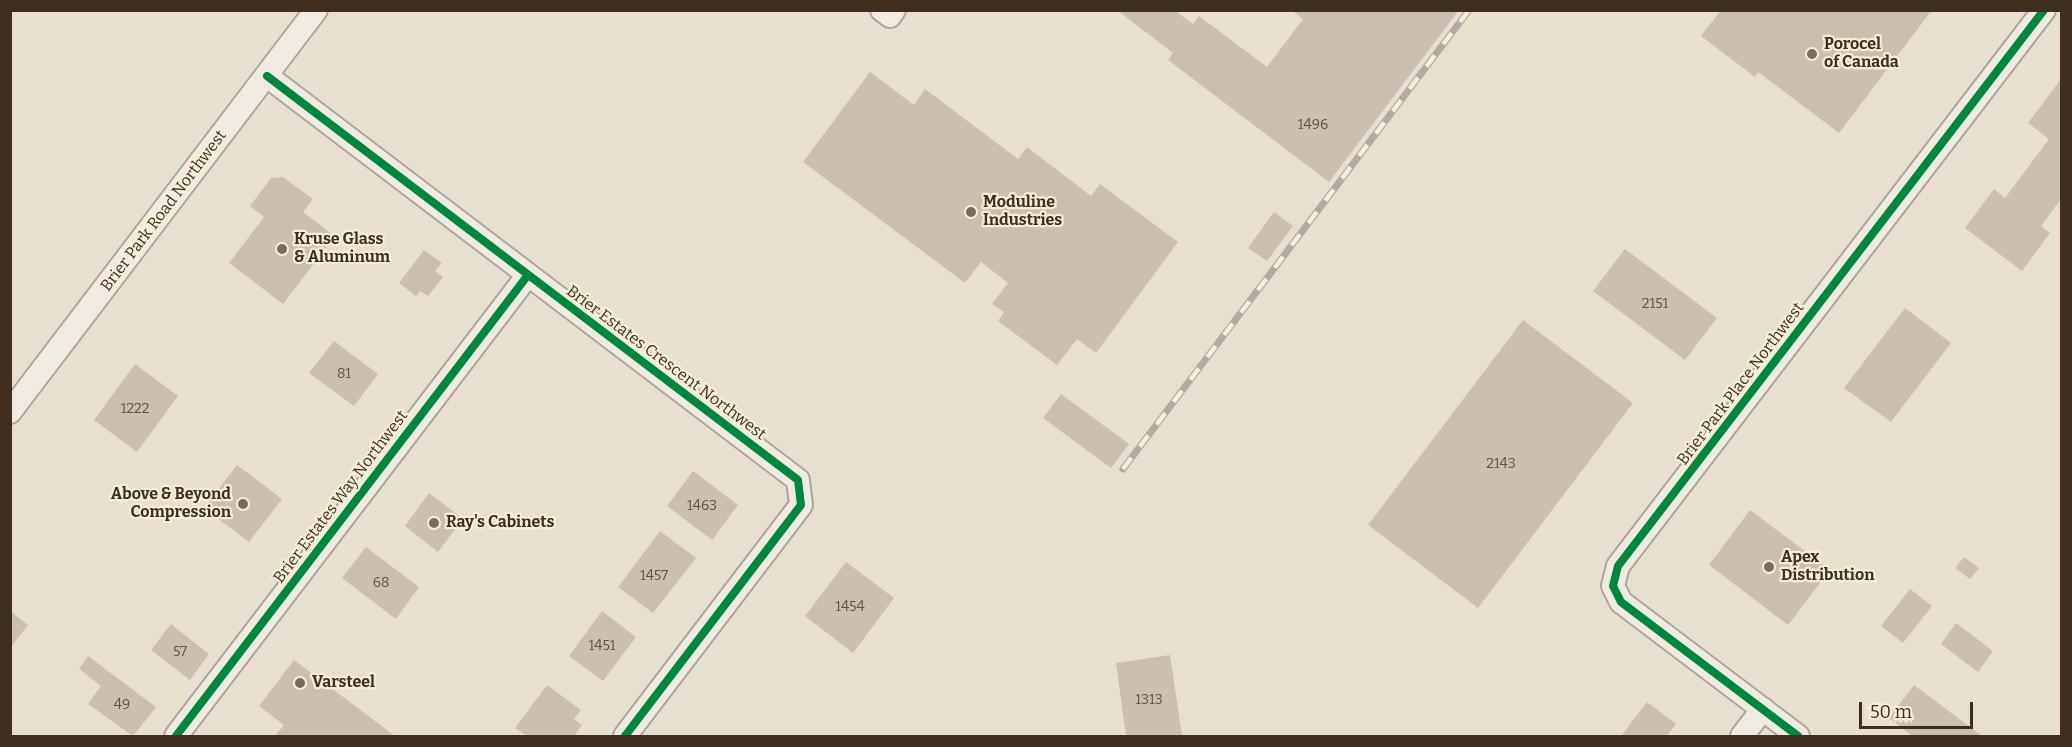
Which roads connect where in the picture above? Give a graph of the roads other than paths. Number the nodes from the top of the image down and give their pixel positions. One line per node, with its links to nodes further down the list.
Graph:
1 (316, 10): 5 (street, Brier Park Road Northwest)
2 (882, 10): 3 (street)
3 (894, 10)
4 (2044, 10): 8 (street, Brier Park Place Northwest)
5 (267, 76): 6 (street, Brier Estates Crescent Northwest); 7 (street, Brier Park Road Northwest)
6 (528, 275): 9 (street, Brier Estates Way Northwest); 10 (street, Brier Estates Crescent Northwest)
7 (10, 412)
8 (1763, 710): 11 (street); 12 (street, Brier Park Place Northwest)
9 (176, 736)
10 (625, 736)
11 (1742, 736)
12 (1798, 736)

